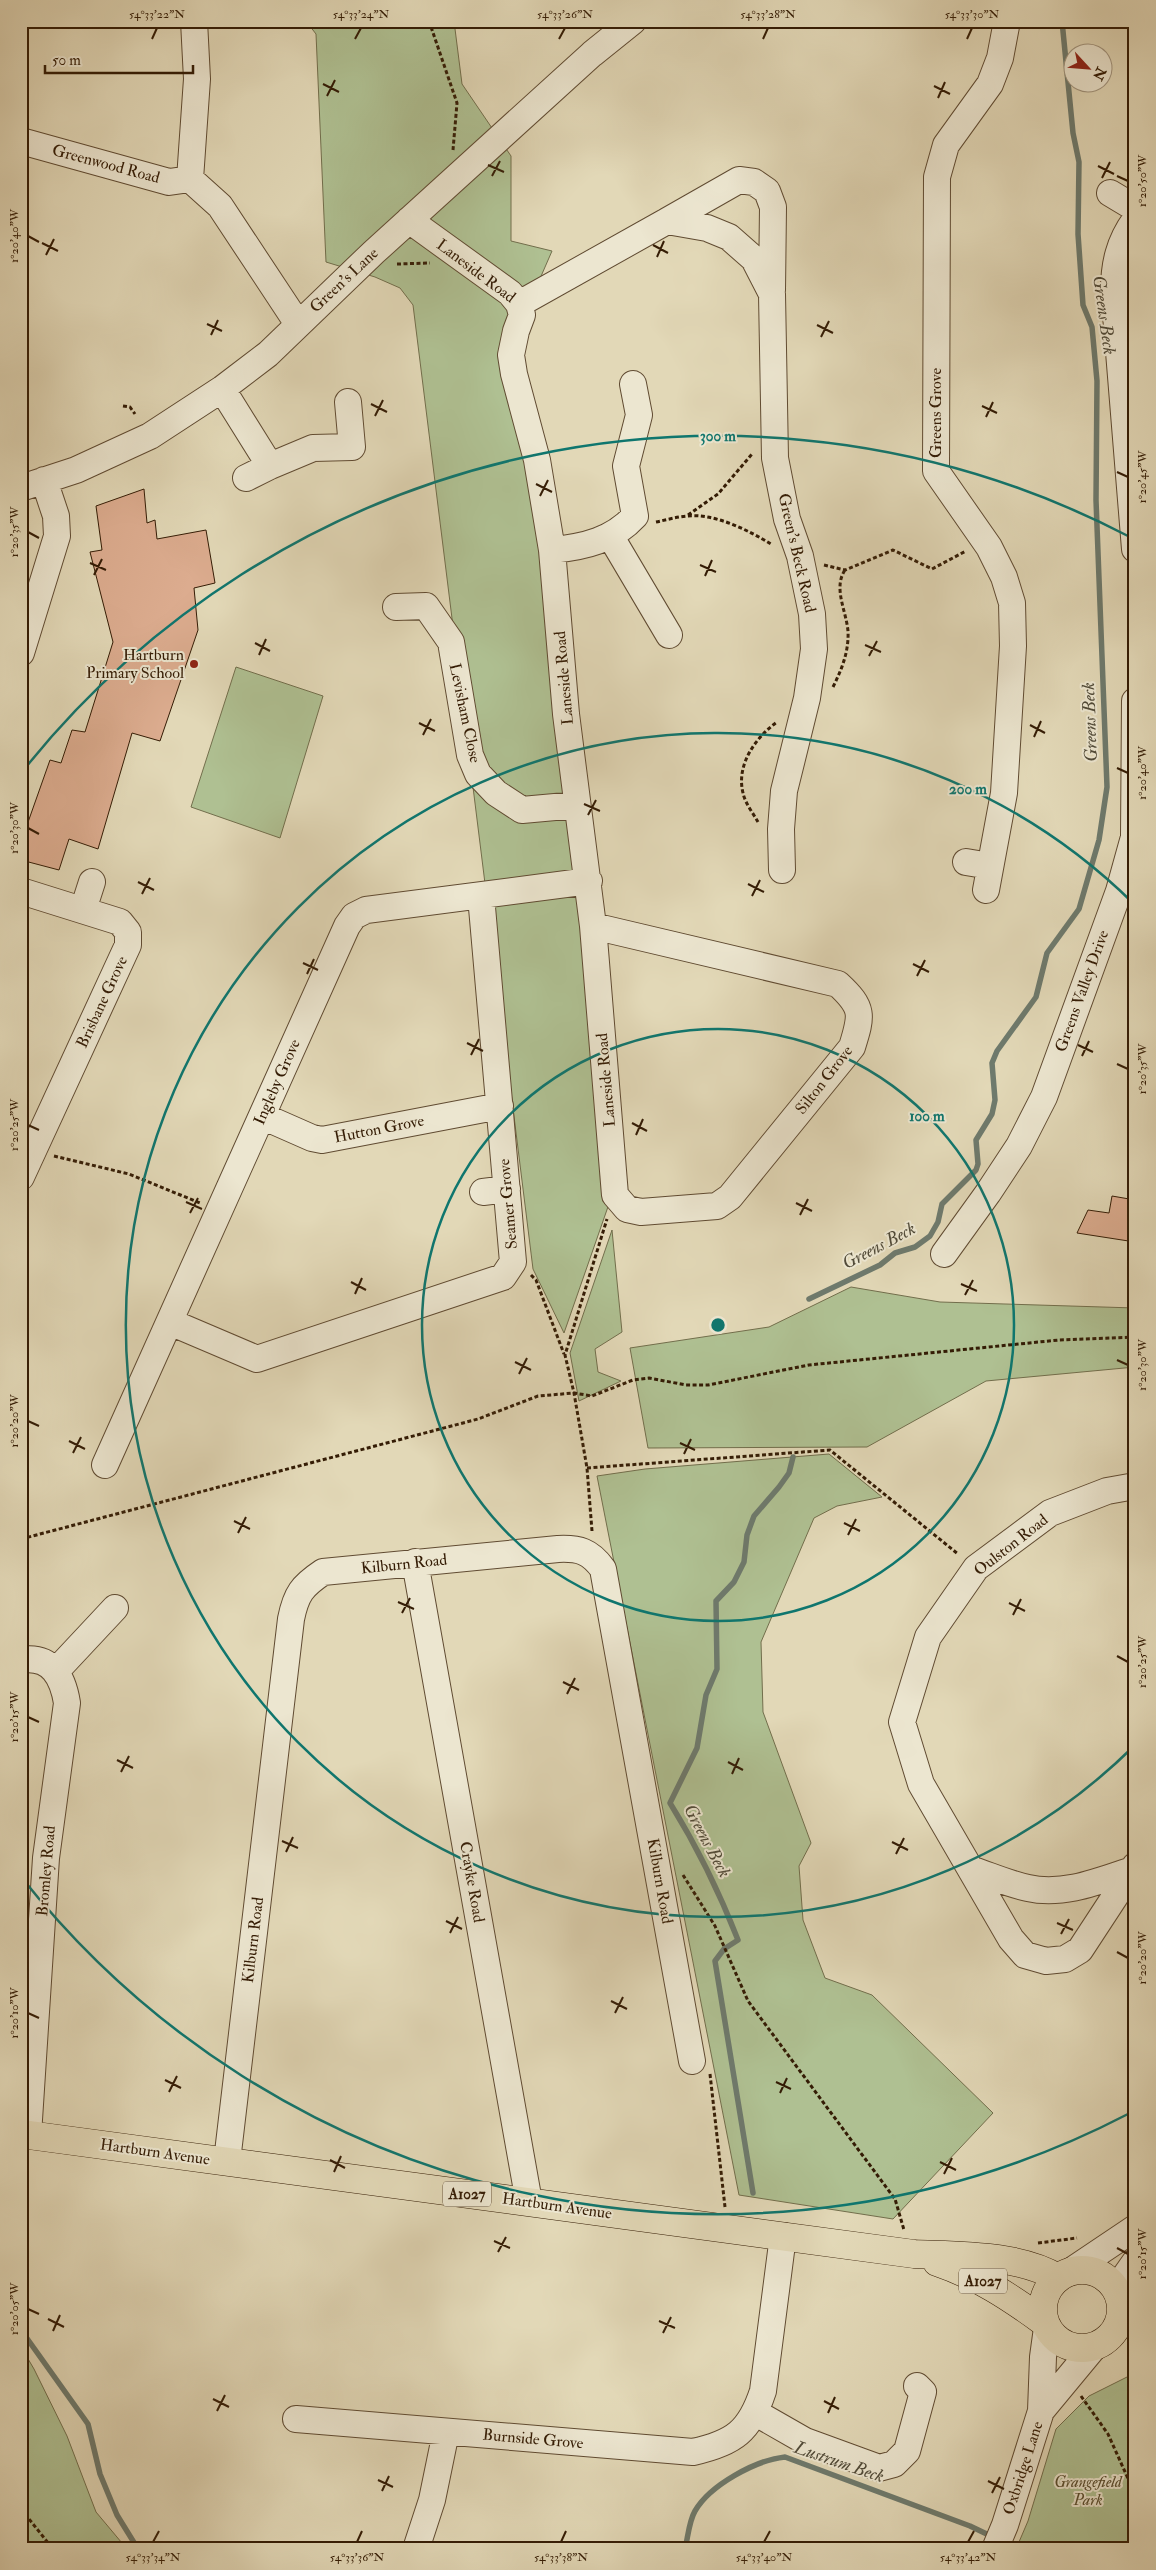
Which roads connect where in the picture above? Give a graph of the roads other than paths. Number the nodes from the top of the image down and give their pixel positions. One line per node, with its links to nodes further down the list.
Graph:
1 (194, 21): 5 (street)
2 (633, 21): 8 (street, Green's Lane)
3 (1007, 21): 29 (street, Greens Grove)
4 (21, 141): 5 (street, Greenwood Road)
5 (190, 179): 13 (street)
6 (1110, 193): 7 (street)
7 (1135, 208)
8 (409, 220): 12 (street, Laneside Road); 13 (street, Green's Lane)
9 (1135, 220): 22 (street)
10 (667, 221): 11 (street, Green's Beck Road); 11 (street, Green's Beck Road); 12 (street, Green's Beck Road)
11 (772, 294): 28 (street, Green's Beck Road)
12 (520, 304): 21 (street, Laneside Road)
13 (298, 324): 15 (street, Green's Lane)
14 (633, 384): 20 (street)
15 (222, 389): 17 (street); 19 (street, Green's Lane)
16 (348, 402): 17 (street)
17 (270, 466): 18 (street)
18 (246, 478)
19 (33, 484): 25 (street)
20 (623, 527): 21 (street); 24 (street)
21 (552, 550): 27 (street, Laneside Road)
22 (1135, 550)
23 (396, 607): 27 (street, Levisham Close)
24 (668, 635)
25 (21, 653)
26 (1135, 701): 40 (street, Greens Valley Drive)
27 (577, 805): 30 (street, Laneside Road)
28 (782, 870)
29 (981, 872)
30 (588, 881): 33 (street, Ingleby Grove); 35 (street, Laneside Road)
31 (92, 882): 34 (street)
32 (21, 891): 34 (street, Brisbane Grove)
33 (481, 896): 36 (street, Seamer Grove); 37 (street, Ingleby Grove)
34 (83, 910): 38 (street, Brisbane Grove)
35 (593, 926): 39 (street, Laneside Road); 39 (street, Silton Grove)
36 (500, 1106): 37 (street, Hutton Grove); 41 (street, Seamer Grove)
37 (262, 1116): 41 (street, Ingleby Grove)
38 (21, 1177)
39 (616, 1195)
40 (944, 1254)
41 (170, 1322): 42 (street, Ingleby Grove)
42 (105, 1465)
43 (1135, 1486): 49 (street, Oulston Road)
44 (414, 1562): 50 (street, Kilburn Road); 53 (street, Kilburn Road); 54 (street, Crayke Road)
45 (116, 1609): 47 (street)
46 (21, 1660): 47 (street)
47 (57, 1670): 51 (street, Bromley Road)
48 (1134, 1868): 49 (street); 49 (street, Oulston Road)
49 (973, 1870)
50 (695, 2047)
51 (25, 2103): 52 (street, Bromley Road)
52 (24, 2134): 53 (main road, Hartburn Avenue / A1027)
53 (226, 2161): 54 (main road, Hartburn Avenue / A1027)
54 (529, 2202): 56 (main road, Hartburn Avenue / A1027)
55 (1135, 2228): 59 (street)
56 (783, 2236): 57 (main road, Hartburn Avenue / A1027); 66 (street, Burnside Grove)
57 (909, 2242): 59 (main road, Hartburn Avenue / A1027); 61 (main road, Hartburn Avenue / A1027)
58 (1135, 2262): 60 (street)
59 (1063, 2275): 60 (main road, A1027); 61 (main road)
60 (1123, 2293): 63 (main road)
61 (1046, 2325): 63 (main road, A1027); 65 (street, Oxbridge Lane)
62 (1135, 2338): 63 (main road, A1027)
63 (1098, 2345): 65 (street, Oxbridge Lane)
64 (917, 2386): 66 (street)
65 (1041, 2411): 69 (street, Oxbridge Lane)
66 (756, 2413): 68 (street, Burnside Grove)
67 (296, 2418): 68 (street, Burnside Grove)
68 (446, 2432): 70 (street)
69 (1000, 2537)
70 (416, 2549)

